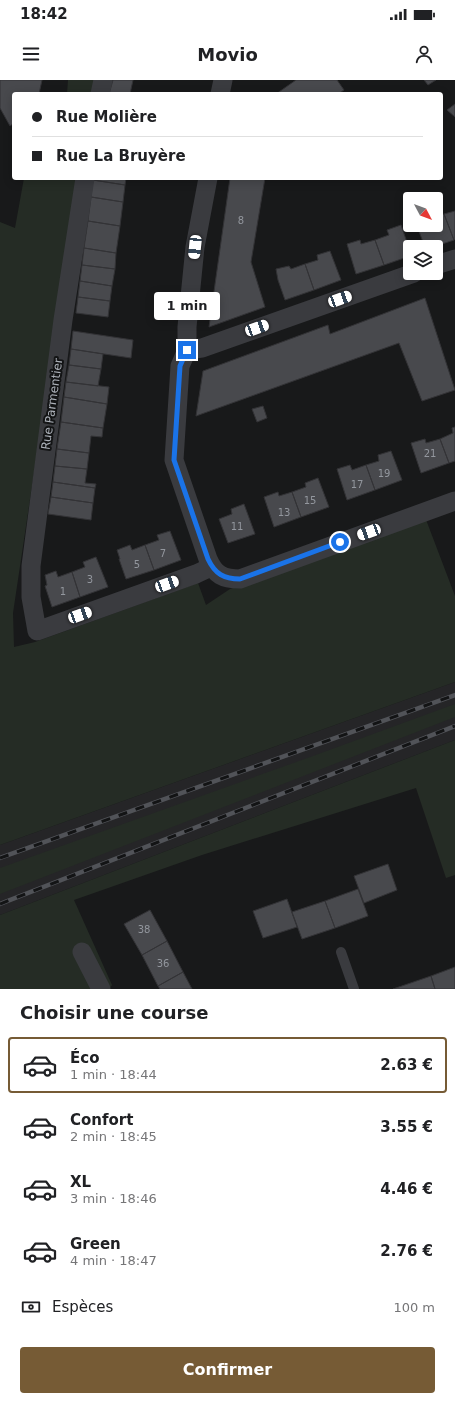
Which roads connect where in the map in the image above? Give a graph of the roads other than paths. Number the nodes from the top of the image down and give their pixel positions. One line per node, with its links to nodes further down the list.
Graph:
1 (103, 80): 2 (street)
2 (100, 92)
3 (85, 180): 10 (street, Rue Parmentier)
4 (208, 180): 8 (street)
5 (455, 259): 6 (street)
6 (443, 263)
7 (403, 277): 8 (street)
8 (187, 350): 10 (street)
9 (455, 501): 10 (street)
10 (211, 567)
11 (82, 952): 13 (street)
12 (341, 952): 14 (lane)
13 (101, 989)
14 (354, 989)

